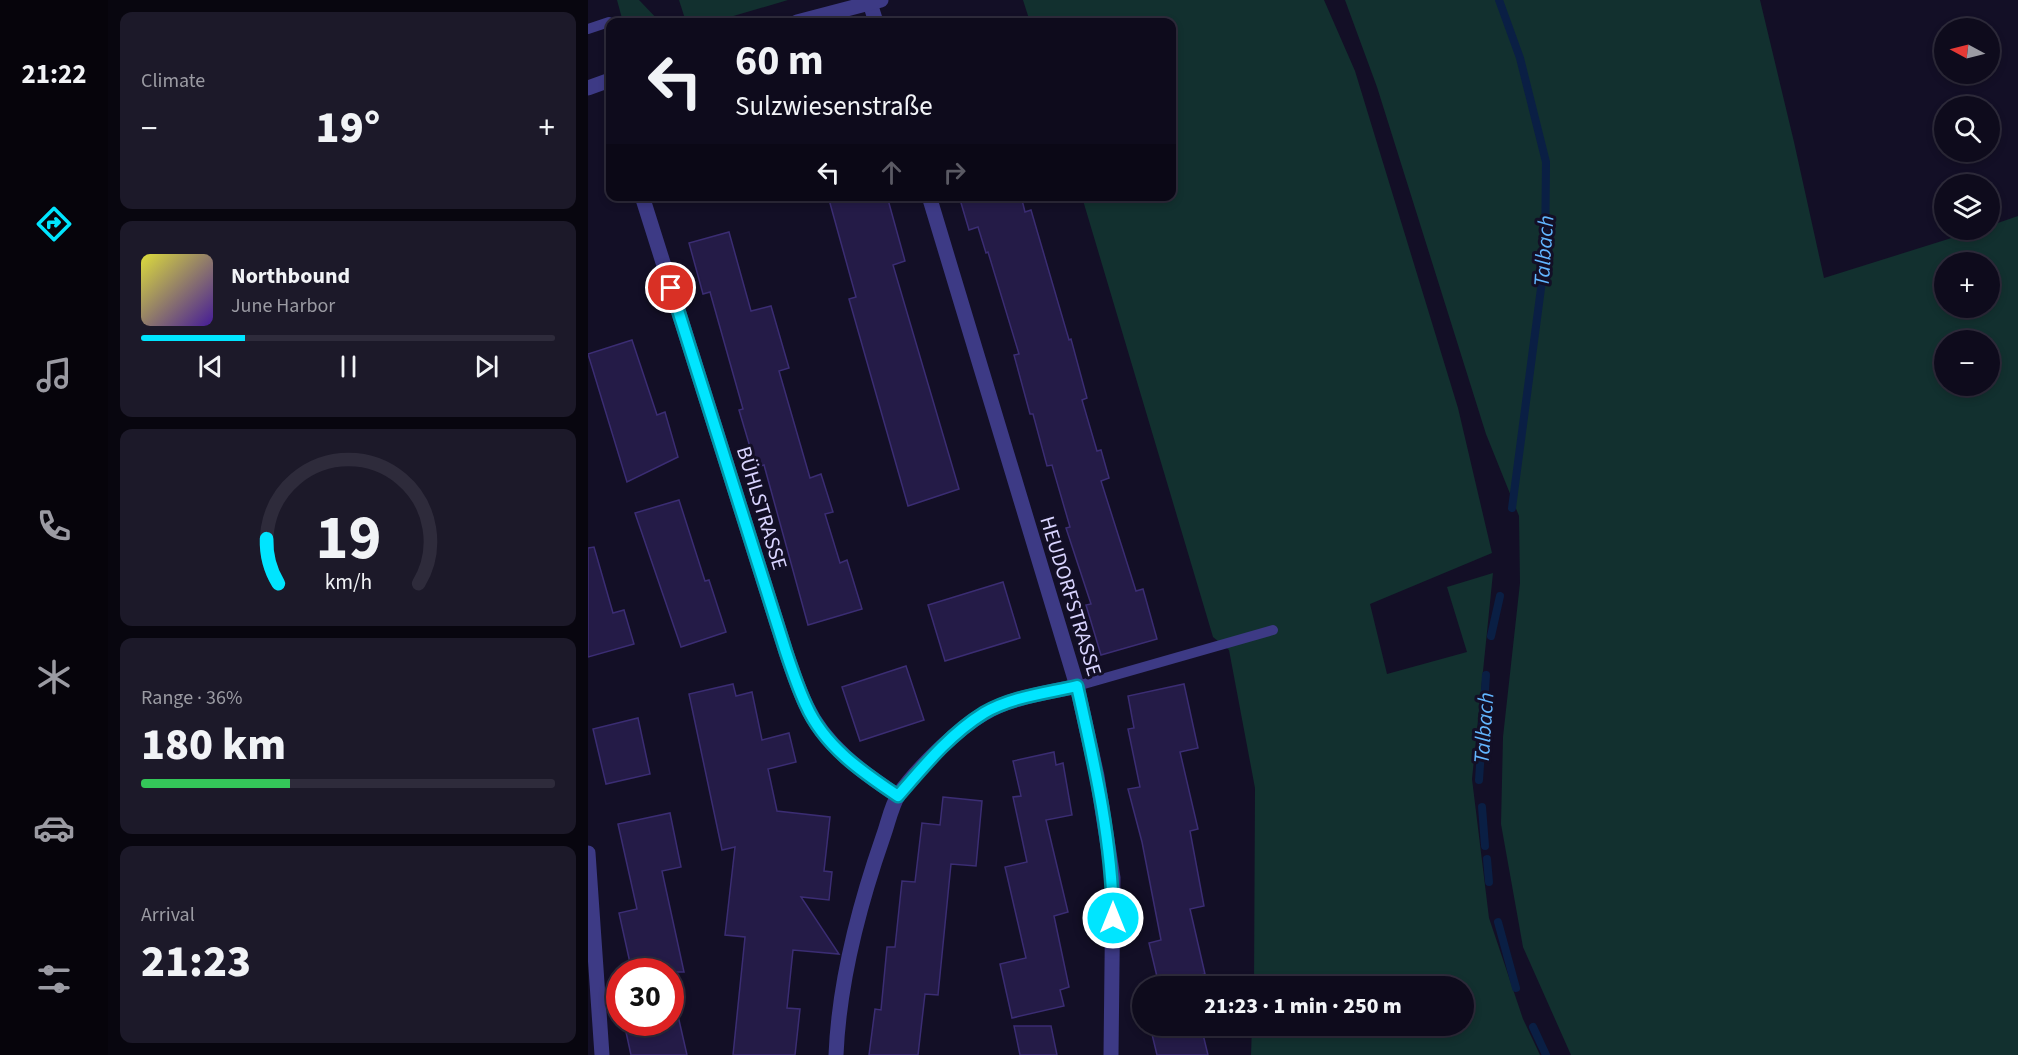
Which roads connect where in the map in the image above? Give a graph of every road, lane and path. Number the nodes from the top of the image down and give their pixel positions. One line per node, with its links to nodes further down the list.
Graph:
1 (875, 1): 2 (street); 3 (street)
2 (812, 18)
3 (876, 18)
4 (606, 23): 5 (lane)
5 (588, 29)
6 (606, 86): 7 (street)
7 (588, 88)
8 (644, 201): 12 (street, BÜHLSTRASSE)
9 (931, 201): 11 (street, HEUDORFSTRASSE)
10 (1273, 630): 11 (lane)
11 (1077, 686): 12 (street); 17 (street, HEUDORFSTRASSE)
12 (898, 796): 16 (street)
13 (588, 853): 14 (street)
14 (591, 916): 15 (street)
15 (602, 1055)
16 (836, 1055)
17 (1111, 1055)

